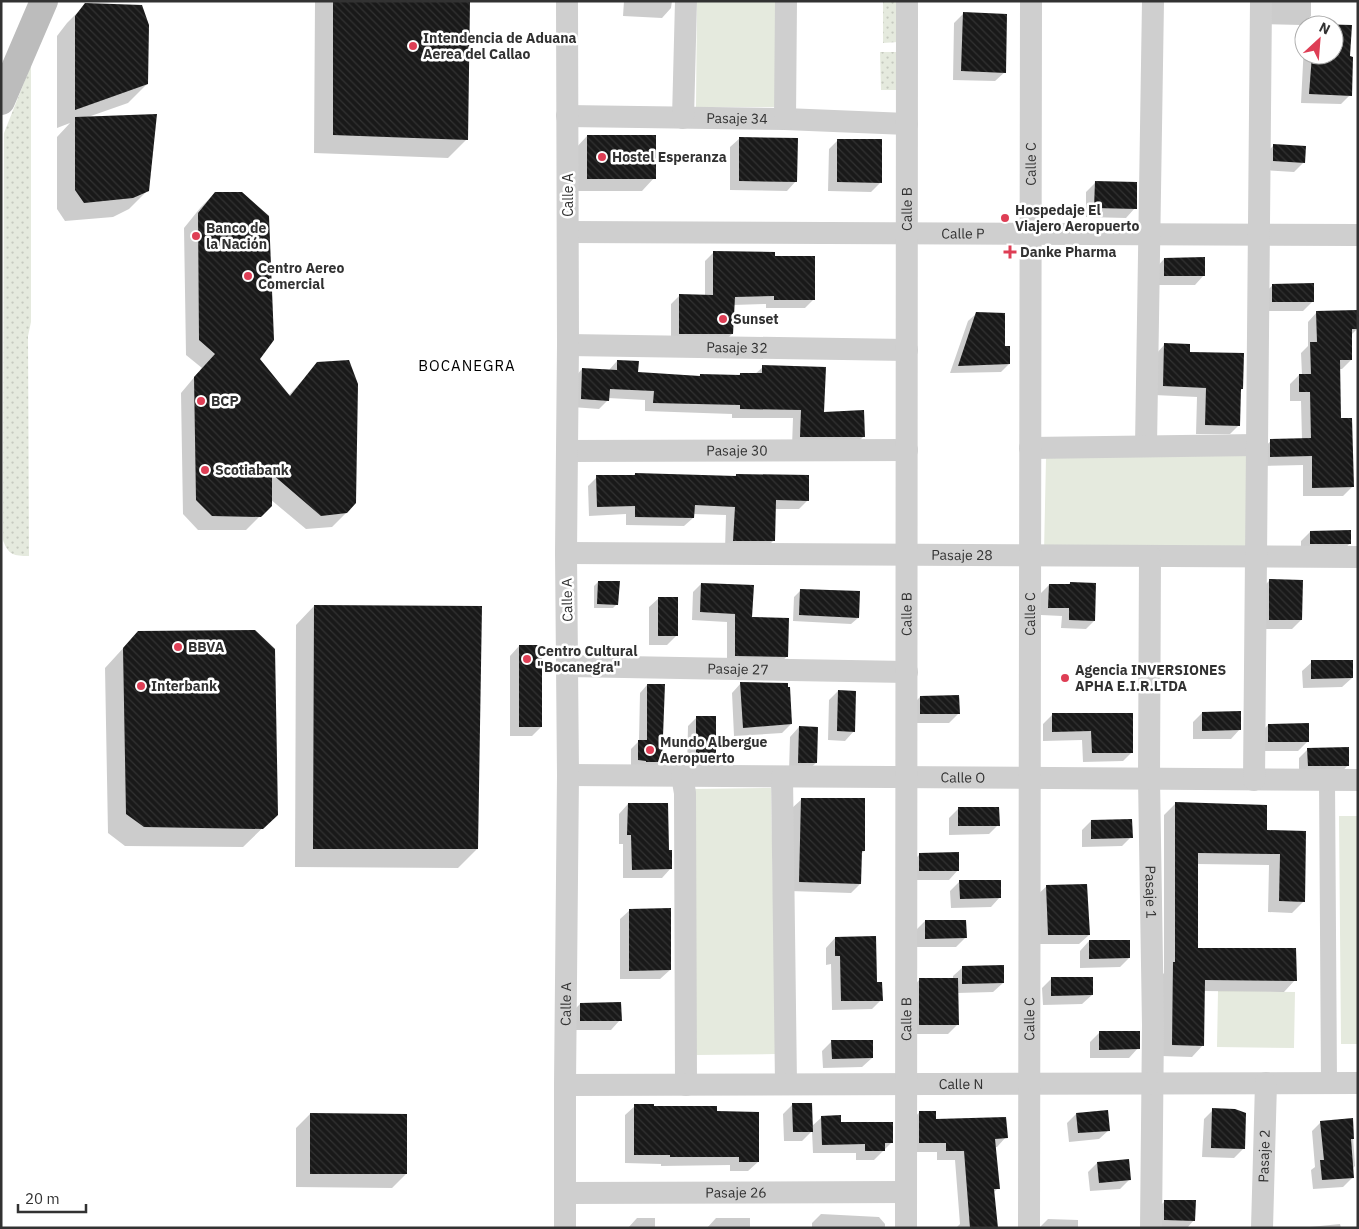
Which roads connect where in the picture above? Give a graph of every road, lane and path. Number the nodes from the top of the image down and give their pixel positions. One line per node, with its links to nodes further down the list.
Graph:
1 (44, 1): 9 (main road)
2 (567, 1): 10 (street, Calle A)
3 (686, 1): 11 (street)
4 (786, 1): 12 (street)
5 (907, 1): 13 (street, Calle B)
6 (1031, 1): 16 (street, Calle C)
7 (1153, 1): 17 (street)
8 (1262, 1): 18 (street)
9 (1, 101)
10 (568, 116): 11 (street, Pasaje 34); 14 (street, Calle A)
11 (683, 118): 12 (street, Pasaje 34)
12 (785, 119): 13 (street, Pasaje 34)
13 (907, 124): 15 (street, Calle B)
14 (568, 232): 15 (street, Calle P); 20 (street, Calle A)
15 (907, 233): 16 (street, Calle P); 21 (street, Calle B)
16 (1030, 234): 17 (street, Calle P); 24 (street, Calle C)
17 (1150, 234): 18 (street, Calle P); 23 (street)
18 (1259, 235): 19 (street, Calle P); 22 (street)
19 (1358, 235)
20 (568, 345): 21 (street, Pasaje 32); 26 (street, Calle A)
21 (907, 350): 25 (street, Calle B)
22 (1258, 445): 23 (street); 31 (street)
23 (1146, 446): 24 (street)
24 (1030, 448): 29 (street, Calle C)
25 (907, 450): 26 (street, Pasaje 30); 28 (street, Calle B)
26 (566, 451): 27 (street, Calle A)
27 (566, 553): 28 (street, Pasaje 28); 33 (street, Calle A)
28 (907, 554): 29 (street, Pasaje 28); 34 (street, Calle B)
29 (1030, 555): 30 (street, Pasaje 28); 39 (street, Calle C)
30 (1150, 556): 31 (street, Pasaje 28); 40 (street, Pasaje 1)
31 (1256, 556): 32 (street, Pasaje 28); 41 (street)
32 (1358, 556)
33 (568, 666): 34 (street, Pasaje 27); 35 (street, Calle A)
34 (907, 672): 38 (street, Calle B)
35 (568, 775): 36 (street, Calle O); 51 (street, Calle A)
36 (682, 776): 37 (street, Calle O); 52 (street)
37 (782, 777): 38 (street, Calle O); 48 (street)
38 (906, 778): 39 (street, Calle O); 49 (street, Calle B)
39 (1030, 778): 40 (street, Calle O); 50 (street, Calle C)
40 (1149, 779): 41 (street, Calle O); 45 (street, Pasaje 1)
41 (1254, 780): 42 (street, Calle O)
42 (1327, 780): 43 (street, Calle O); 47 (street)
43 (1358, 780)
44 (1358, 1082): 47 (street, Calle N)
45 (1154, 1083): 46 (street, Calle N); 50 (street, Calle N); 58 (street, Pasaje 1)
46 (1266, 1083): 47 (street, Calle N); 59 (street, Pasaje 2)
47 (1329, 1083)
48 (786, 1084): 49 (street, Calle N); 52 (street, Calle N)
49 (906, 1084): 50 (street, Calle N); 53 (street, Calle B)
50 (1029, 1084): 57 (street, Calle C)
51 (565, 1085): 52 (street, Calle N); 54 (street, Calle A)
52 (686, 1085)
53 (906, 1192): 54 (street, Pasaje 26); 56 (street, Calle B)
54 (565, 1194): 55 (street, Calle A)
55 (566, 1228)
56 (906, 1228)
57 (1029, 1228)
58 (1151, 1228)
59 (1262, 1228)

